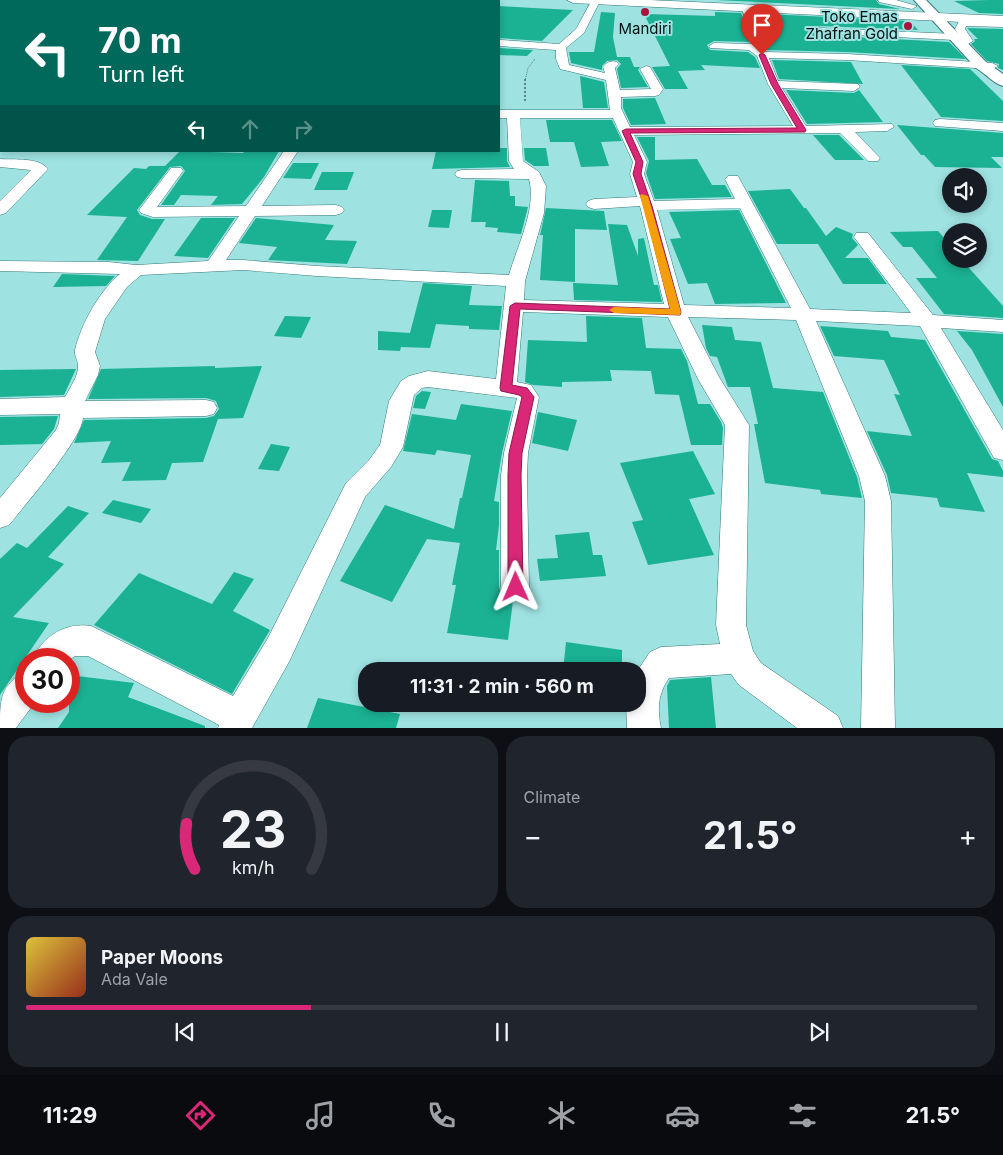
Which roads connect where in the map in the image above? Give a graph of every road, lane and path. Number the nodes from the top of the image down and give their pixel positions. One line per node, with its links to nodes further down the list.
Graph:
1 (573, 0): 4 (highway)
2 (637, 0): 7 (highway)
3 (882, 0): 6 (street)
4 (588, 1): 5 (highway); 16 (street)
5 (743, 8): 7 (highway); 10 (lane)
6 (932, 10): 7 (highway); 7 (highway); 8 (highway); 8 (highway); 9 (highway); 12 (street)
7 (859, 11): 12 (highway)
8 (1003, 16)
9 (1003, 22): 12 (street)
10 (750, 25)
11 (820, 31): 12 (street)
12 (958, 37): 20 (street)
13 (833, 39): 18 (street)
14 (501, 43): 16 (street)
15 (714, 46): 17 (street)
16 (561, 47): 19 (street)
17 (762, 55): 18 (street); 24 (street)
18 (847, 57): 20 (street)
19 (562, 63): 22 (street); 26 (path)
20 (989, 67): 23 (street)
21 (646, 69): 22 (street)
22 (613, 79): 28 (street)
23 (1003, 82)
24 (774, 84): 25 (street); 33 (street)
25 (854, 87)
26 (513, 114): 28 (street); 38 (street)
27 (940, 123): 30 (street)
28 (622, 124): 31 (street); 33 (street); 43 (street)
29 (886, 127): 32 (street)
30 (1003, 127)
31 (606, 128)
32 (844, 129): 33 (street); 35 (street)
33 (802, 130)
34 (290, 152): 46 (street)
35 (873, 158)
36 (0, 163): 44 (street)
37 (176, 171): 46 (street)
38 (531, 173): 39 (street); 51 (street)
39 (462, 174)
40 (733, 179): 41 (street)
41 (745, 203): 43 (street); 54 (street)
42 (594, 204): 43 (street)
43 (647, 204): 53 (street)
44 (0, 210)
45 (336, 210): 46 (street)
46 (251, 212): 48 (street)
47 (862, 237): 55 (street)
48 (214, 265): 50 (street); 51 (street)
49 (0, 266): 50 (street)
50 (136, 270): 59 (street)
51 (516, 281): 52 (street)
52 (515, 306): 53 (street); 57 (street)
53 (676, 312): 54 (street); 65 (street)
54 (803, 313): 55 (street); 71 (street)
55 (926, 320): 56 (street); 61 (street)
56 (1003, 326)
57 (506, 388): 63 (street); 68 (street)
58 (0, 407): 59 (street)
59 (72, 408): 60 (street); 62 (street)
60 (206, 408)
61 (1003, 452)
62 (0, 517)
63 (516, 587)
64 (61, 648): 68 (street)
65 (739, 658): 69 (street); 70 (street)
66 (15, 702): 67 (street)
67 (0, 722)
68 (237, 722)
69 (644, 728)
70 (826, 728)
71 (878, 728)

